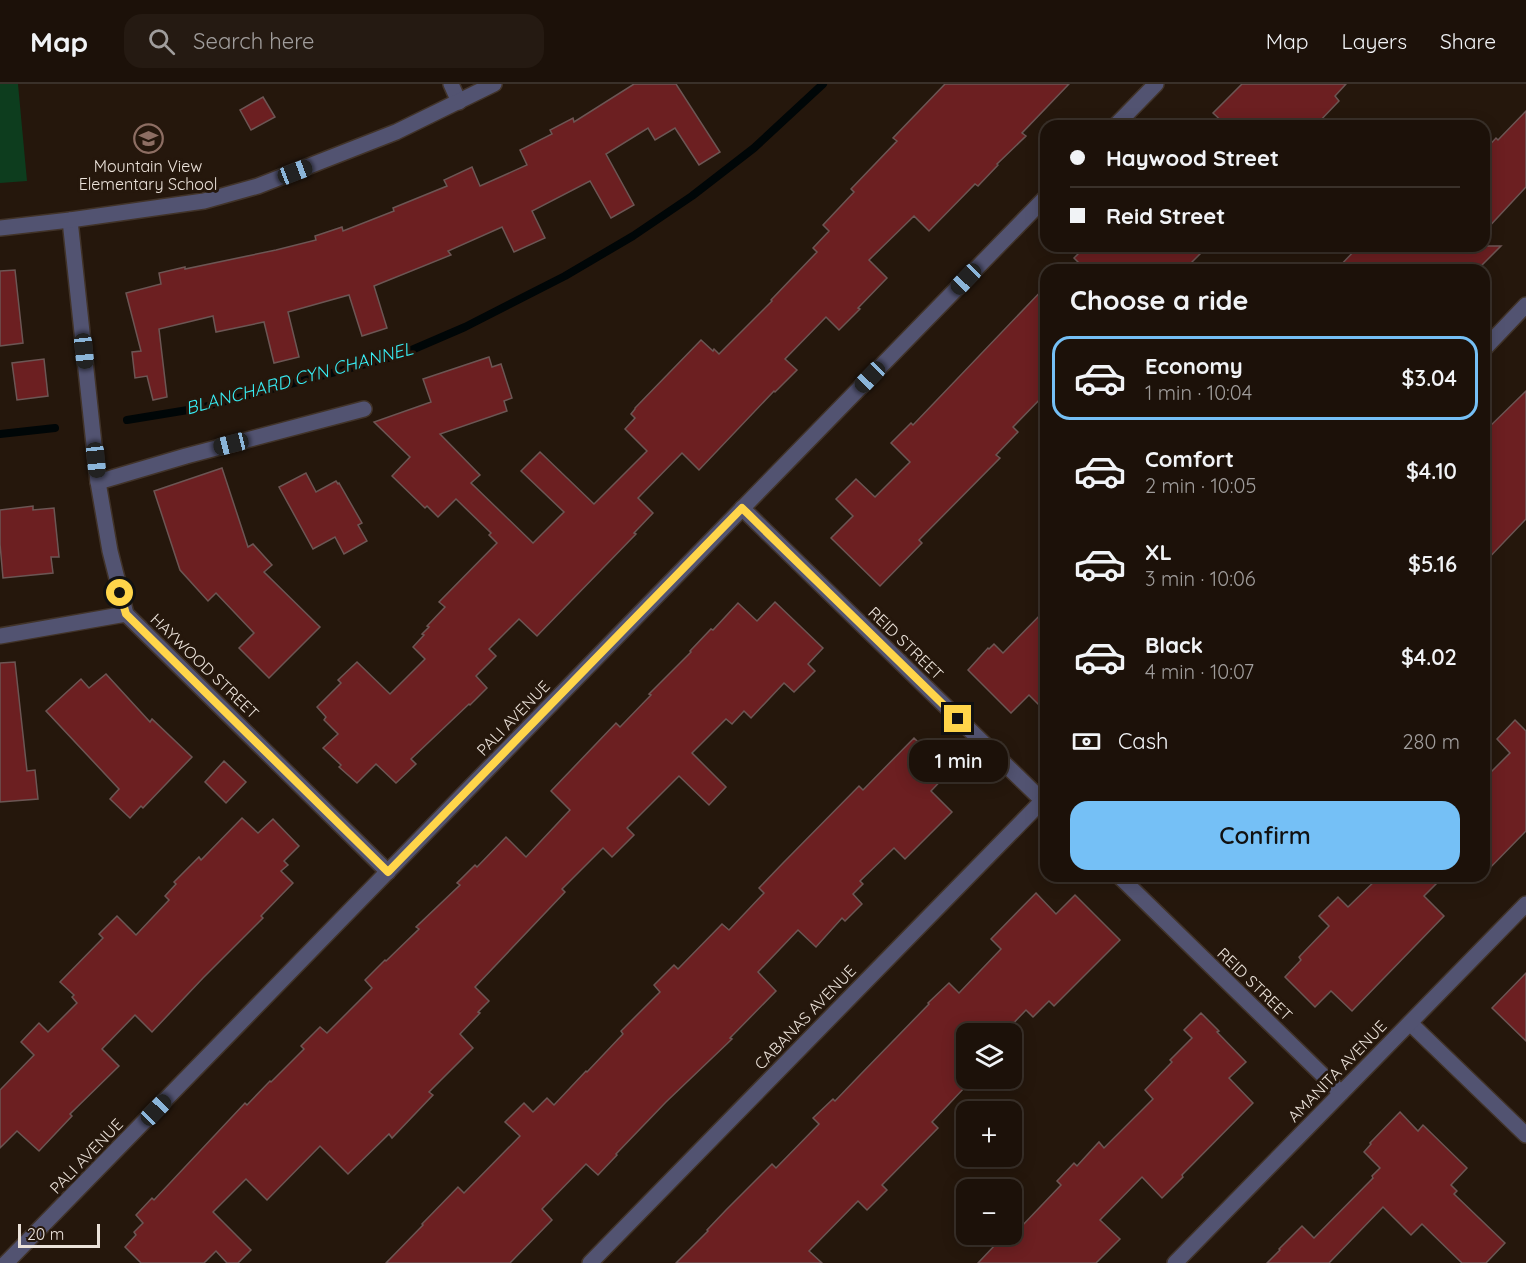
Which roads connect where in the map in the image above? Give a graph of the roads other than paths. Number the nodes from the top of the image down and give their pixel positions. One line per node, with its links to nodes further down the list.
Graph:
1 (451, 84): 4 (street)
2 (494, 84): 4 (street)
3 (1156, 84): 5 (street)
4 (459, 102): 7 (street)
5 (1121, 120)
6 (1040, 203): 13 (street, PALI AVENUE)
7 (70, 220): 8 (street); 12 (street, HAYWOOD STREET)
8 (0, 228)
9 (1526, 305): 10 (street)
10 (1490, 343)
11 (364, 409): 12 (street)
12 (98, 483): 14 (street, HAYWOOD STREET)
13 (742, 508): 16 (street, REID STREET); 18 (street, PALI AVENUE)
14 (126, 614): 15 (street); 18 (street, HAYWOOD STREET)
15 (0, 636)
16 (1040, 796)
17 (1040, 804): 25 (street, CABANAS AVENUE)
18 (388, 872): 24 (street, PALI AVENUE)
19 (1125, 882): 22 (street, REID STREET)
20 (1526, 904): 21 (street, AMANITA AVENUE)
21 (1410, 1023): 22 (street, AMANITA AVENUE); 23 (street)
22 (1341, 1093): 26 (street, AMANITA AVENUE)
23 (1526, 1135)
24 (6, 1263)
25 (590, 1263)
26 (1175, 1263)

